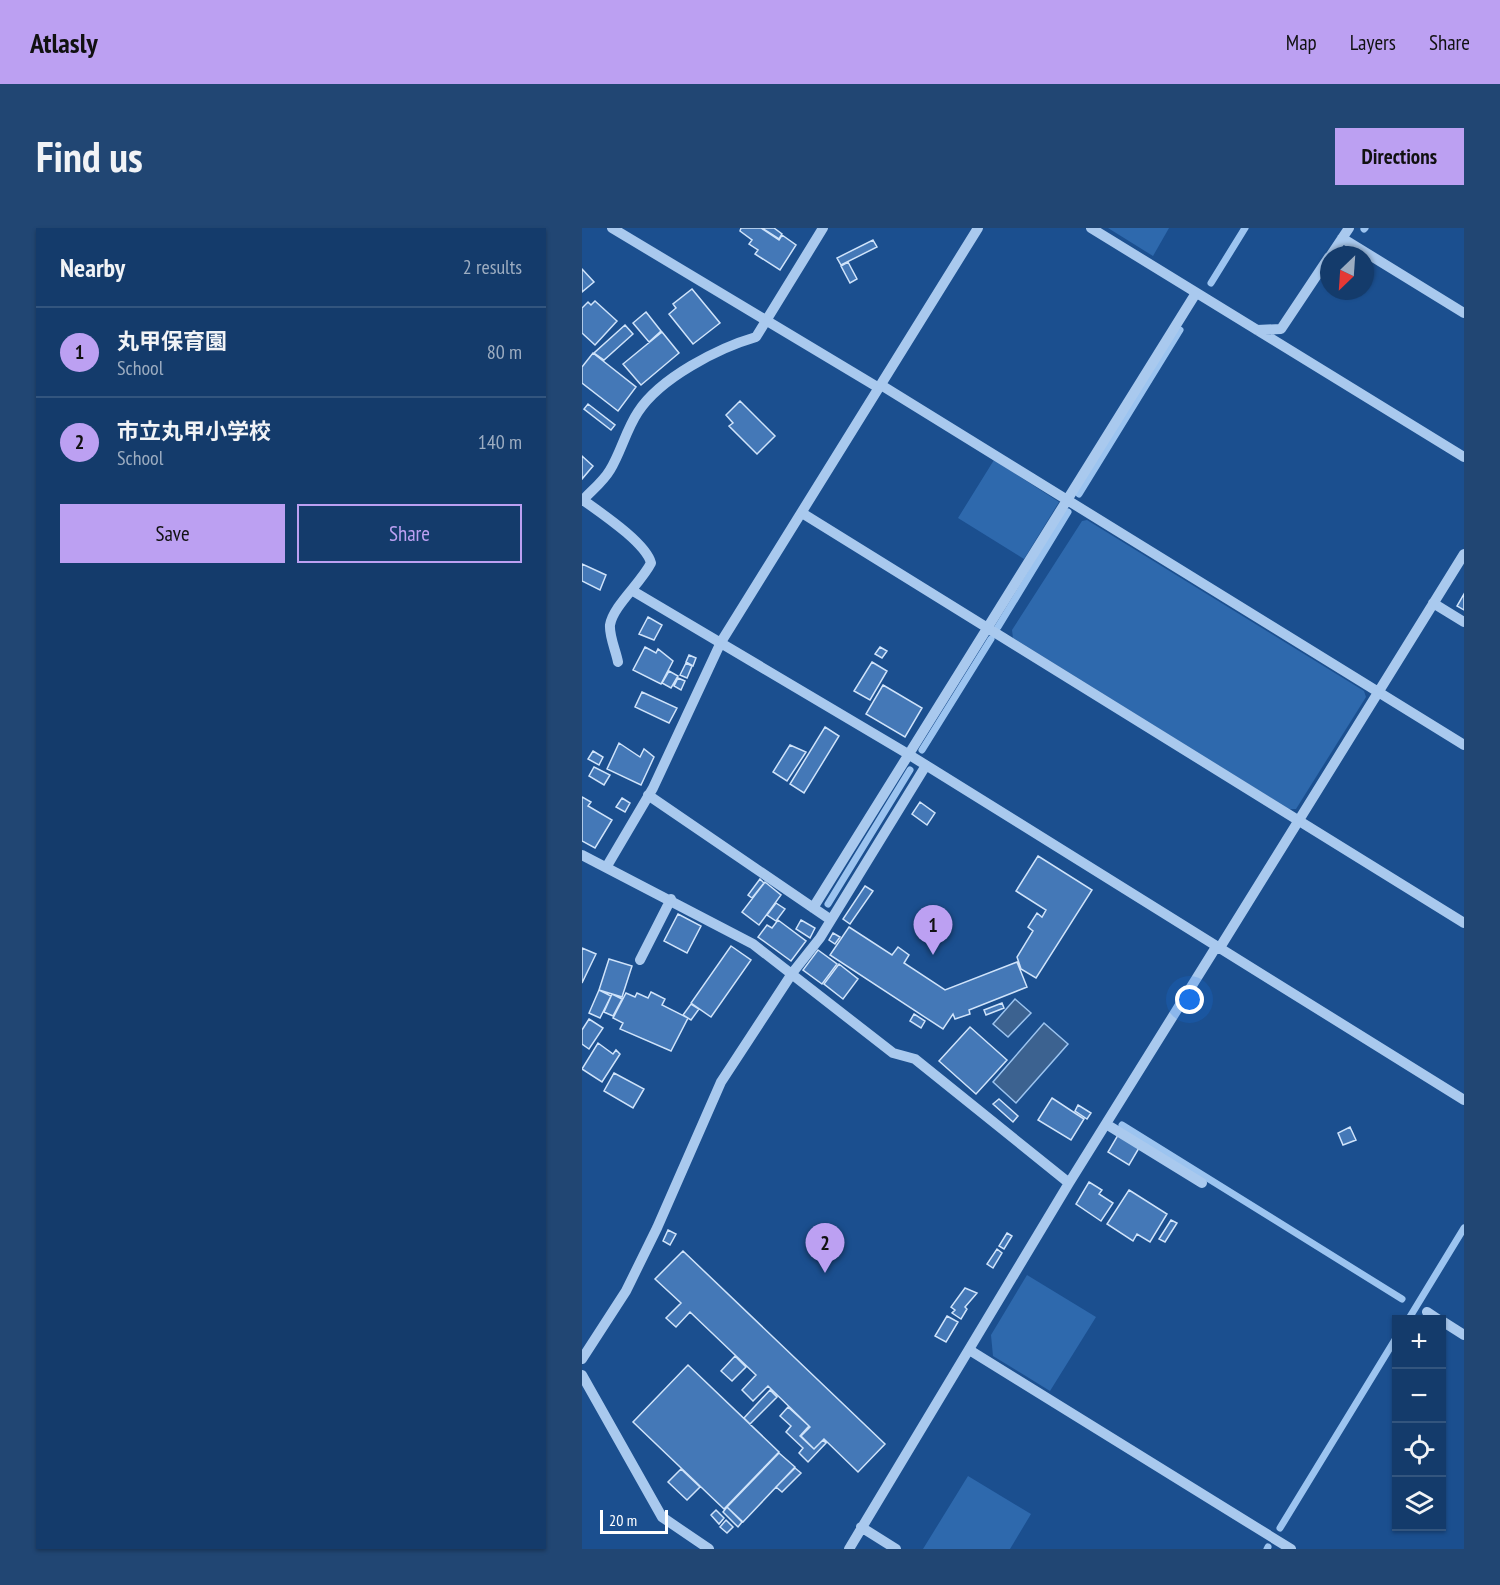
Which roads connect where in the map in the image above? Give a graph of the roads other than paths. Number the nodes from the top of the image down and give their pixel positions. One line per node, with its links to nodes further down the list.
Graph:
1 (612, 228): 11 (street)
2 (823, 228): 11 (street)
3 (978, 228): 13 (street)
4 (1091, 228): 9 (street)
5 (1349, 228): 6 (street)
6 (1342, 238): 7 (street); 10 (street)
7 (1337, 246)
8 (1320, 271): 12 (street)
9 (1196, 293): 12 (street); 15 (street)
10 (1464, 313)
11 (766, 321): 13 (street); 16 (street)
12 (1257, 330): 14 (street)
13 (880, 386): 15 (street); 17 (street)
14 (1464, 457)
15 (1068, 498): 22 (street); 25 (street)
16 (583, 500): 19 (street)
17 (802, 513): 22 (street); 23 (street)
18 (1464, 554): 20 (street)
19 (633, 591): 23 (street); 24 (street)
20 (1433, 603): 21 (street); 25 (street)
21 (1464, 622)
22 (987, 628): 27 (street); 30 (street)
23 (721, 642): 27 (street); 29 (street)
24 (618, 662)
25 (1378, 691): 26 (street); 30 (street)
26 (1464, 745)
27 (908, 754): 28 (street); 34 (street)
28 (925, 767): 35 (street); 37 (street)
29 (648, 795): 32 (street); 34 (street)
30 (1299, 821): 36 (street); 37 (street)
31 (582, 855): 32 (street)
32 (607, 866): 33 (street)
33 (671, 899): 38 (street); 39 (street)
34 (813, 908): 35 (street)
35 (831, 920): 39 (street)
36 (1464, 923)
37 (1217, 948): 40 (street); 41 (street)
38 (640, 960)
39 (793, 972): 42 (street); 49 (street)
40 (1464, 1101)
41 (1106, 1124): 42 (street); 43 (street)
42 (1070, 1183): 48 (street)
43 (1202, 1183)
44 (1427, 1312): 45 (street)
45 (1432, 1315)
46 (1446, 1324): 47 (street)
47 (1464, 1335)
48 (971, 1351): 51 (street); 55 (street)
49 (582, 1359)
50 (582, 1376): 52 (street)
51 (861, 1527): 53 (street); 54 (street)
52 (709, 1549)
53 (849, 1549)
54 (896, 1549)
55 (1292, 1549)

